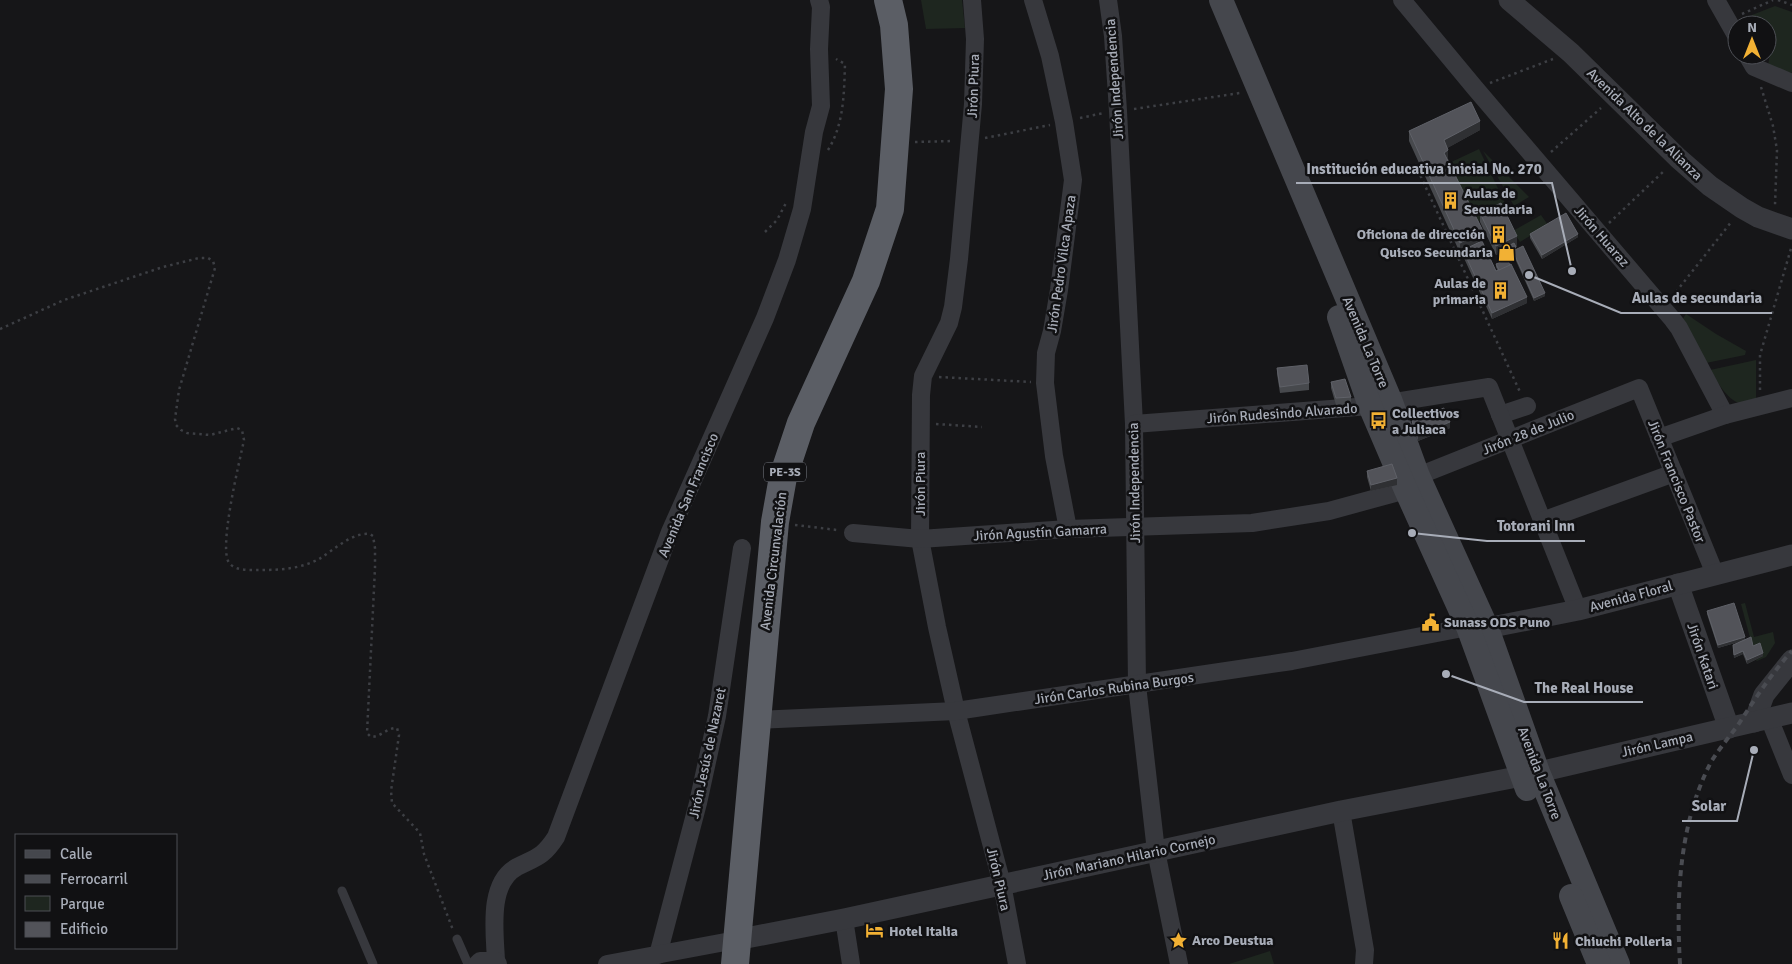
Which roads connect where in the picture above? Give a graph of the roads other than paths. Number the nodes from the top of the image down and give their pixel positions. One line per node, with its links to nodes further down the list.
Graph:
1 (820, 0): 54 (street, Avenida San Francisco)
2 (888, 0): 41 (highway, Avenida Circunvalación / PE-3S)
3 (972, 0): 30 (street, Jirón Piura)
4 (1034, 0): 28 (street, Jirón Pedro Vilca Apaza)
5 (1108, 0): 21 (street, Jirón Independencia)
6 (1210, 0): 17 (main road, Avenida La Torre)
7 (1221, 0): 17 (main road, Avenida La Torre)
8 (1402, 0): 20 (street, Jirón Huaraz)
9 (1509, 0): 14 (street, Avenida Alto de la Alianza)
10 (1716, 0): 11 (street)
11 (1727, 20)
12 (1758, 65): 13 (street)
13 (1792, 83)
14 (1783, 226)
15 (1638, 388): 22 (street, Jirón Francisco Pastor); 23 (street, Jirón 28 de Julio)
16 (1792, 398): 20 (street)
17 (1380, 404): 19 (street, Jirón Rudesindo Alvarado); 21 (street, Jirón Rudesindo Alvarado); 25 (main road, Avenida La Torre)
18 (1527, 406): 19 (street)
19 (1500, 415): 23 (street)
20 (1725, 415): 22 (street)
21 (1134, 424): 27 (street, Jirón Independencia)
22 (1660, 438): 24 (street, Jirón Francisco Pastor)
23 (1510, 439): 25 (street, Jirón 28 de Julio); 26 (street)
24 (1674, 473): 26 (street); 33 (street, Jirón Francisco Pastor)
25 (1415, 484): 27 (street, Jirón Agustín Gamarra); 36 (main road, Avenida La Torre)
26 (1542, 521): 35 (street)
27 (1135, 526): 28 (street, Jirón Agustín Gamarra); 38 (street, Jirón Independencia)
28 (1068, 529): 30 (street, Jirón Agustín Gamarra)
29 (853, 533): 30 (street, Jirón Agustín Gamarra)
30 (920, 539): 39 (street, Jirón Piura)
31 (742, 548): 53 (street, Jirón Jesús de Nazaret)
32 (1792, 555): 33 (street, Avenida Floral)
33 (1715, 574): 34 (street, Avenida Floral)
34 (1678, 584): 35 (street, Avenida Floral); 43 (street, Jirón Katari)
35 (1578, 610): 36 (street, Avenida Floral)
36 (1478, 627): 38 (street, Jirón Carlos Rubina Burgos); 44 (main road, Avenida La Torre)
37 (1792, 660): 42 (street)
38 (1137, 684): 39 (street, Jirón Carlos Rubina Burgos); 47 (street, Jirón Independencia)
39 (956, 711): 41 (street, Jirón Carlos Rubina Burgos); 48 (street, Jirón Piura)
40 (1792, 713): 42 (street, Jirón Lampa)
41 (756, 720): 52 (highway, Avenida Circunvalación / PE-3S)
42 (1761, 720): 43 (street, Jirón Lampa); 45 (street)
43 (1729, 728): 44 (street, Jirón Lampa)
44 (1530, 774): 46 (street, Jirón Mariano Hilario Cornejo); 63 (main road, Avenida La Torre); 64 (main road, Avenida La Torre)
45 (1792, 775)
46 (1341, 811): 47 (street, Jirón Mariano Hilario Cornejo); 62 (street)
47 (1156, 851): 48 (street, Jirón Mariano Hilario Cornejo); 61 (street, Jirón Independencia)
48 (1002, 884): 50 (street, Jirón Mariano Hilario Cornejo); 60 (street, Jirón Piura)
49 (342, 892): 55 (lane)
50 (844, 919): 52 (street, Jirón Mariano Hilario Cornejo); 59 (street)
51 (457, 939): 56 (lane)
52 (735, 952): 53 (street)
53 (658, 955): 58 (street)
54 (497, 963): 57 (street)
55 (373, 964)
56 (468, 964)
57 (478, 964)
58 (607, 964)
59 (852, 964)
60 (1017, 964)
61 (1179, 964)
62 (1364, 964)
63 (1600, 964)
64 (1618, 964)

